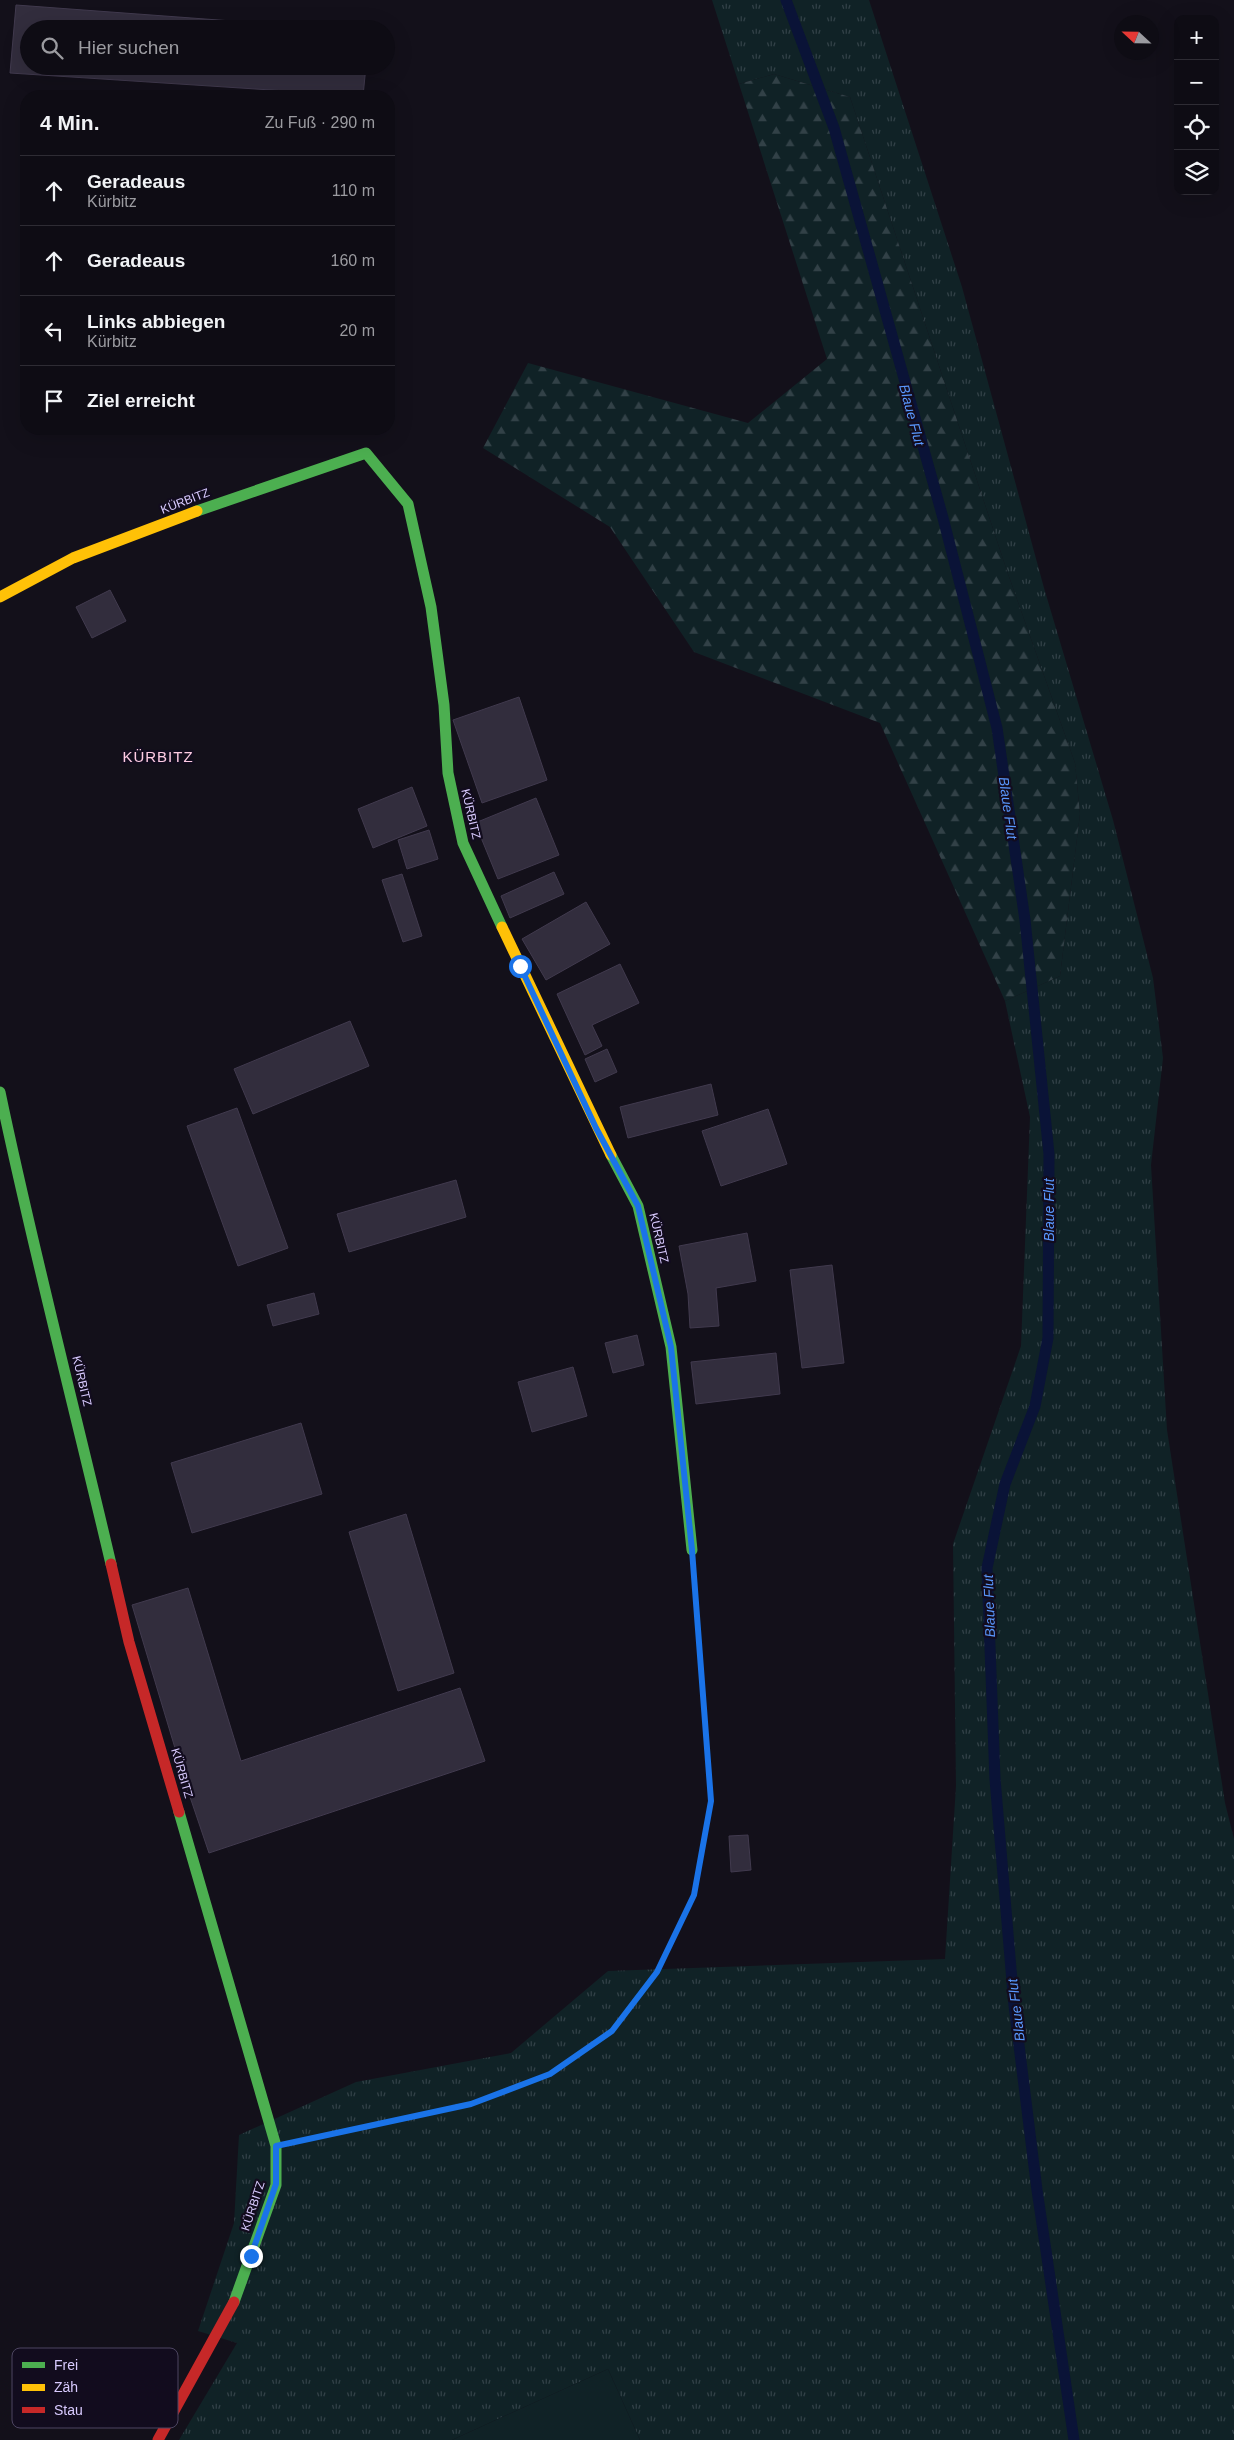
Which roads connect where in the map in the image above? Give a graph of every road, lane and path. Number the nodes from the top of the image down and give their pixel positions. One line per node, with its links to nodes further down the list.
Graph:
1 (0, 597): 3 (street, KÜRBITZ)
2 (0, 1092): 4 (street, KÜRBITZ)
3 (692, 1550): 4 (path)
4 (276, 2146): 5 (street, KÜRBITZ)
5 (178, 2404)
6 (165, 2428): 7 (street, KÜRBITZ)
7 (158, 2440)

